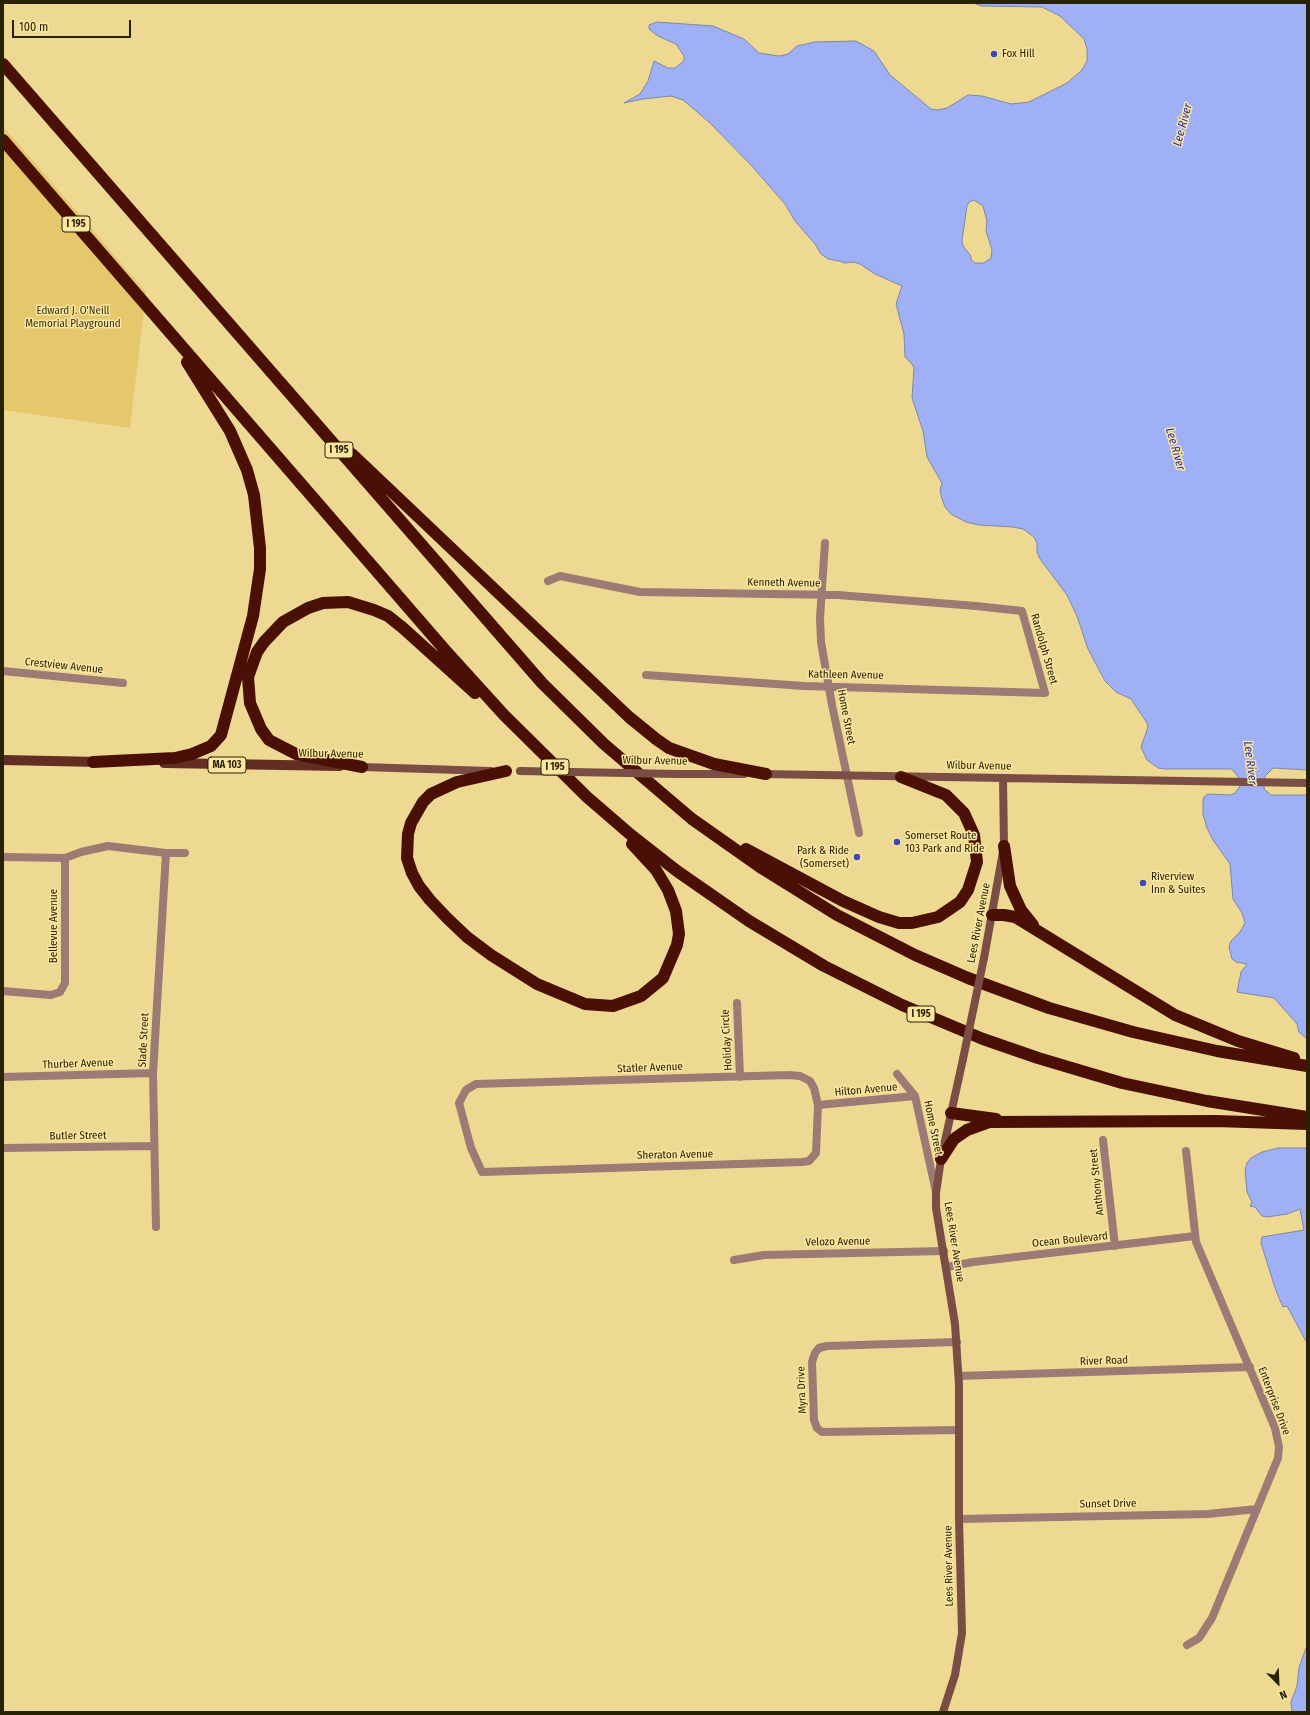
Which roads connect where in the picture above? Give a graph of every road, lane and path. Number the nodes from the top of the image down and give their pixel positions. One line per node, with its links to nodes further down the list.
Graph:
1 (3, 64): 4 (highway, I 195)
2 (3, 140): 3 (highway, I 195)
3 (149, 309): 14 (highway, I 195); 16 (highway)
4 (294, 398): 19 (highway); 25 (highway, I 195)
5 (825, 543): 7 (street, Home Street)
6 (548, 581): 7 (street, Kenneth Avenue)
7 (822, 595): 8 (street, Kenneth Avenue); 12 (street, Home Street)
8 (1022, 611): 13 (street, Randolph Street)
9 (3, 671): 11 (street, Crestview Avenue)
10 (646, 675): 12 (street, Kathleen Avenue)
11 (123, 683)
12 (828, 685): 13 (street, Kathleen Avenue); 20 (street, Home Street)
13 (1045, 693)
14 (523, 736): 17 (highway); 24 (highway, I 195)
15 (3, 760): 16 (main road, Wilbur Avenue / MA 103)
16 (92, 762): 17 (main road, Wilbur Avenue / MA 103)
17 (362, 767): 18 (main road, Wilbur Avenue / MA 103)
18 (506, 771): 19 (main road, Wilbur Avenue / MA 103, bridge); 24 (highway)
19 (766, 774): 20 (main road, Wilbur Avenue / MA 103)
20 (847, 775): 21 (main road, Wilbur Avenue / MA 103); 26 (street, Home Street)
21 (901, 777): 22 (main road, Wilbur Avenue / MA 103); 25 (highway)
22 (1003, 778): 23 (main road, Wilbur Avenue / MA 103); 27 (main road, Lees River Avenue)
23 (1307, 783)
24 (586, 797): 45 (highway, I 195)
25 (692, 819): 37 (highway, I 195)
26 (859, 833)
27 (1004, 846): 32 (main road, Lees River Avenue); 33 (highway)
28 (166, 853): 29 (street); 31 (street); 38 (street, Slade Street)
29 (185, 853)
30 (3, 857): 31 (street)
31 (65, 858): 34 (street, Bellevue Avenue)
32 (992, 915): 33 (highway); 44 (main road, Lees River Avenue, bridge)
33 (1047, 936): 36 (highway)
34 (3, 991)
35 (737, 1003): 41 (street, Holiday Circle)
36 (1307, 1061)
37 (1307, 1066)
38 (153, 1073): 40 (street, Thurber Avenue); 49 (street, Slade Street)
39 (896, 1074): 42 (street, Home Street)
40 (3, 1077)
41 (740, 1077): 43 (street, Statler Avenue); 53 (street, Statler Avenue)
42 (915, 1096): 43 (street, Hilton Avenue); 54 (street, Home Street)
43 (818, 1105): 53 (street, Sheraton Avenue)
44 (951, 1113): 46 (highway); 52 (main road, Lees River Avenue)
45 (1307, 1117)
46 (1029, 1122): 47 (highway); 52 (highway)
47 (1307, 1124)
48 (1103, 1140): 57 (street, Anthony Street)
49 (153, 1146): 50 (street, Butler Street); 55 (street, Slade Street)
50 (3, 1148)
51 (1186, 1151): 56 (street, Enterprise Drive)
52 (941, 1159): 54 (main road, Lees River Avenue)
53 (482, 1172)
54 (936, 1193): 58 (main road, Lees River Avenue)
55 (156, 1227)
56 (1195, 1236): 57 (street, Ocean Boulevard); 62 (street, Enterprise Drive)
57 (1115, 1246): 60 (street, Ocean Boulevard)
58 (944, 1251): 59 (street, Velozo Avenue); 60 (main road, Lees River Avenue)
59 (734, 1260)
60 (947, 1267): 61 (main road, Lees River Avenue)
61 (957, 1342): 63 (main road, Lees River Avenue); 64 (street, Myra Drive)
62 (1250, 1367): 63 (street, River Road); 65 (street, Enterprise Drive)
63 (959, 1376): 64 (main road, Lees River Avenue)
64 (959, 1430): 66 (main road, Lees River Avenue)
65 (1257, 1509): 66 (street, Sunset Drive); 67 (street, Enterprise Drive)
66 (959, 1519): 68 (main road, Lees River Avenue)
67 (1187, 1645)
68 (943, 1712)

